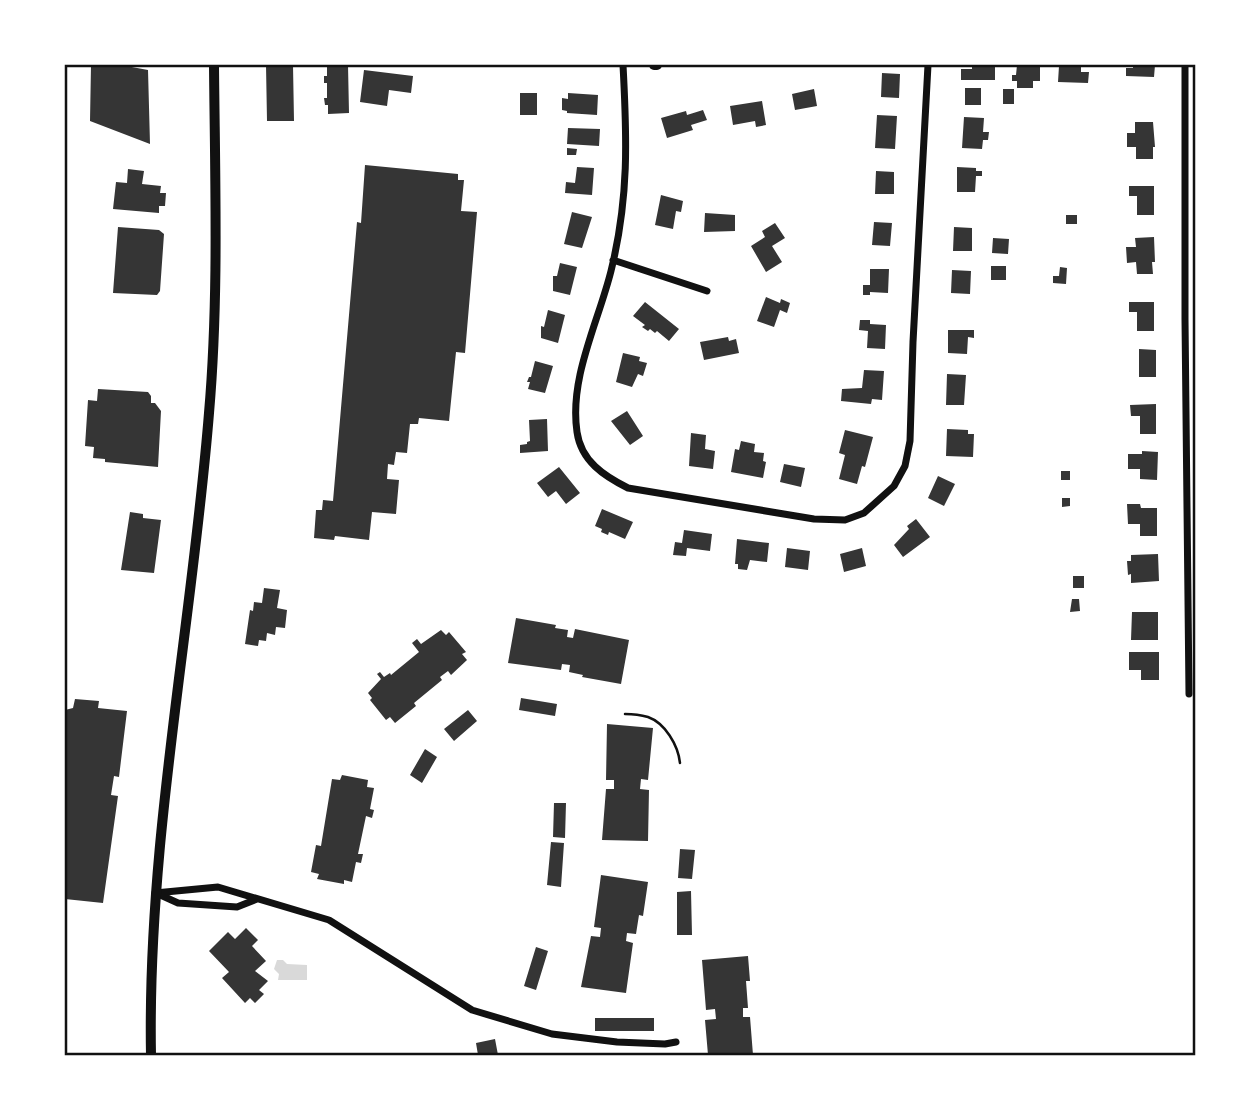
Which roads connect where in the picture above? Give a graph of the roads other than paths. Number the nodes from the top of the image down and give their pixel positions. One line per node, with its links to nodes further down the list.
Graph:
1 (214, 65): 9 (main road)
2 (623, 65): 5 (street)
3 (928, 65): 5 (street)
4 (1185, 65): 7 (street)
5 (613, 260): 6 (street)
6 (707, 290)
7 (1191, 624): 8 (street)
8 (1189, 694)
9 (155, 893): 10 (street); 10 (street); 12 (main road)
10 (257, 899): 11 (street)
11 (676, 1042)
12 (151, 1055)

